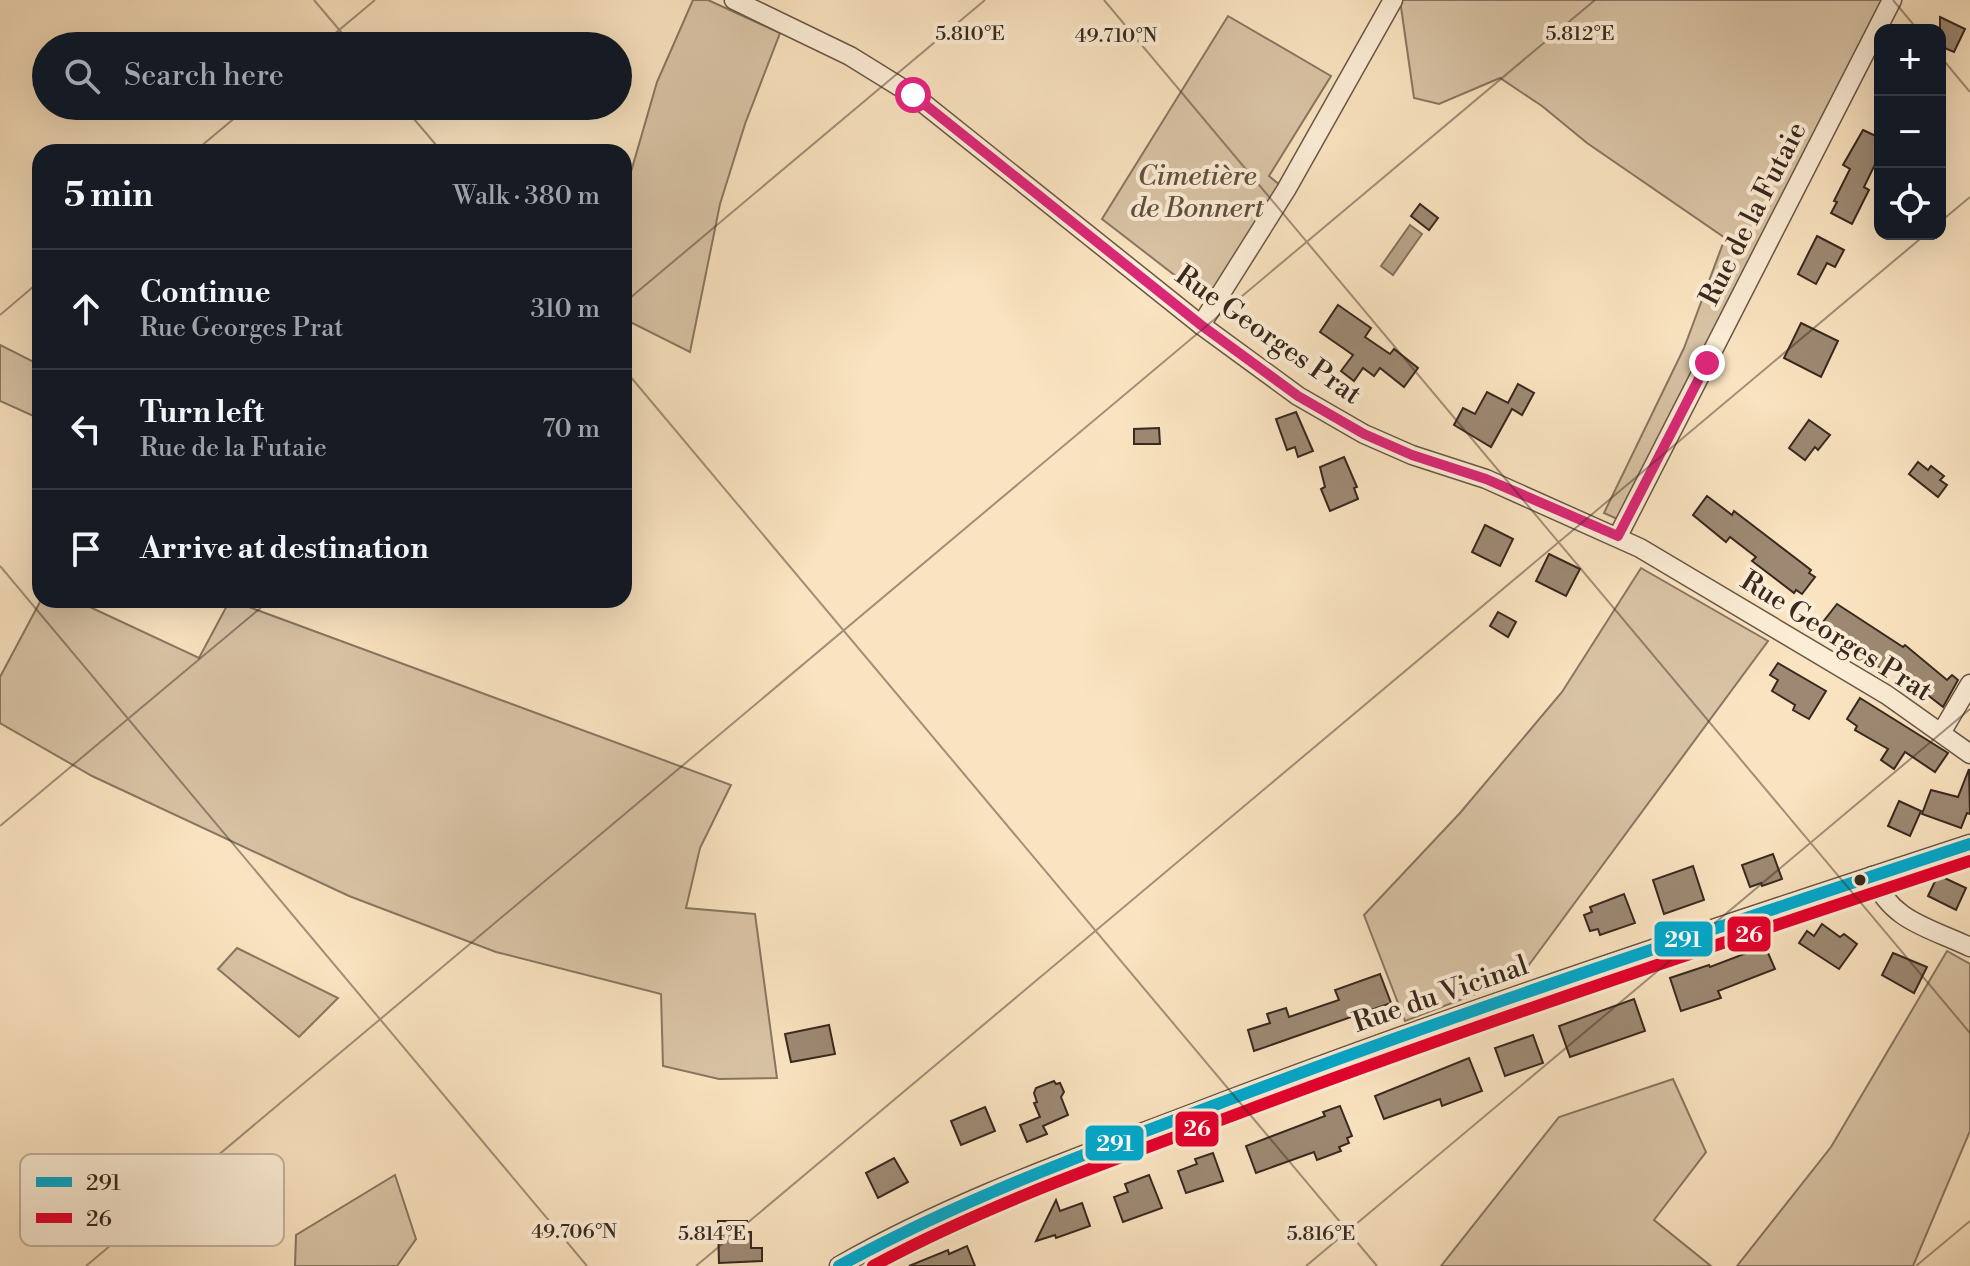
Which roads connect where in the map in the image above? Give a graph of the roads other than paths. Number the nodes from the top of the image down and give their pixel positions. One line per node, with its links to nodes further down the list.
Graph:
1 (734, 0): 4 (street, Rue Georges Prat)
2 (1393, 0): 4 (street)
3 (1892, 0): 5 (street, Rue de la Futaie)
4 (1201, 325): 5 (street, Rue Georges Prat)
5 (1618, 536): 7 (street, Rue Georges Prat)
6 (1970, 684): 7 (street)
7 (1941, 733): 8 (street, Rue Georges Prat)
8 (1970, 754)
9 (1970, 844): 10 (street, Rue du Vicinal)
10 (1872, 876): 11 (street); 12 (street, Rue du Vicinal)
11 (1970, 947)
12 (839, 1266)

